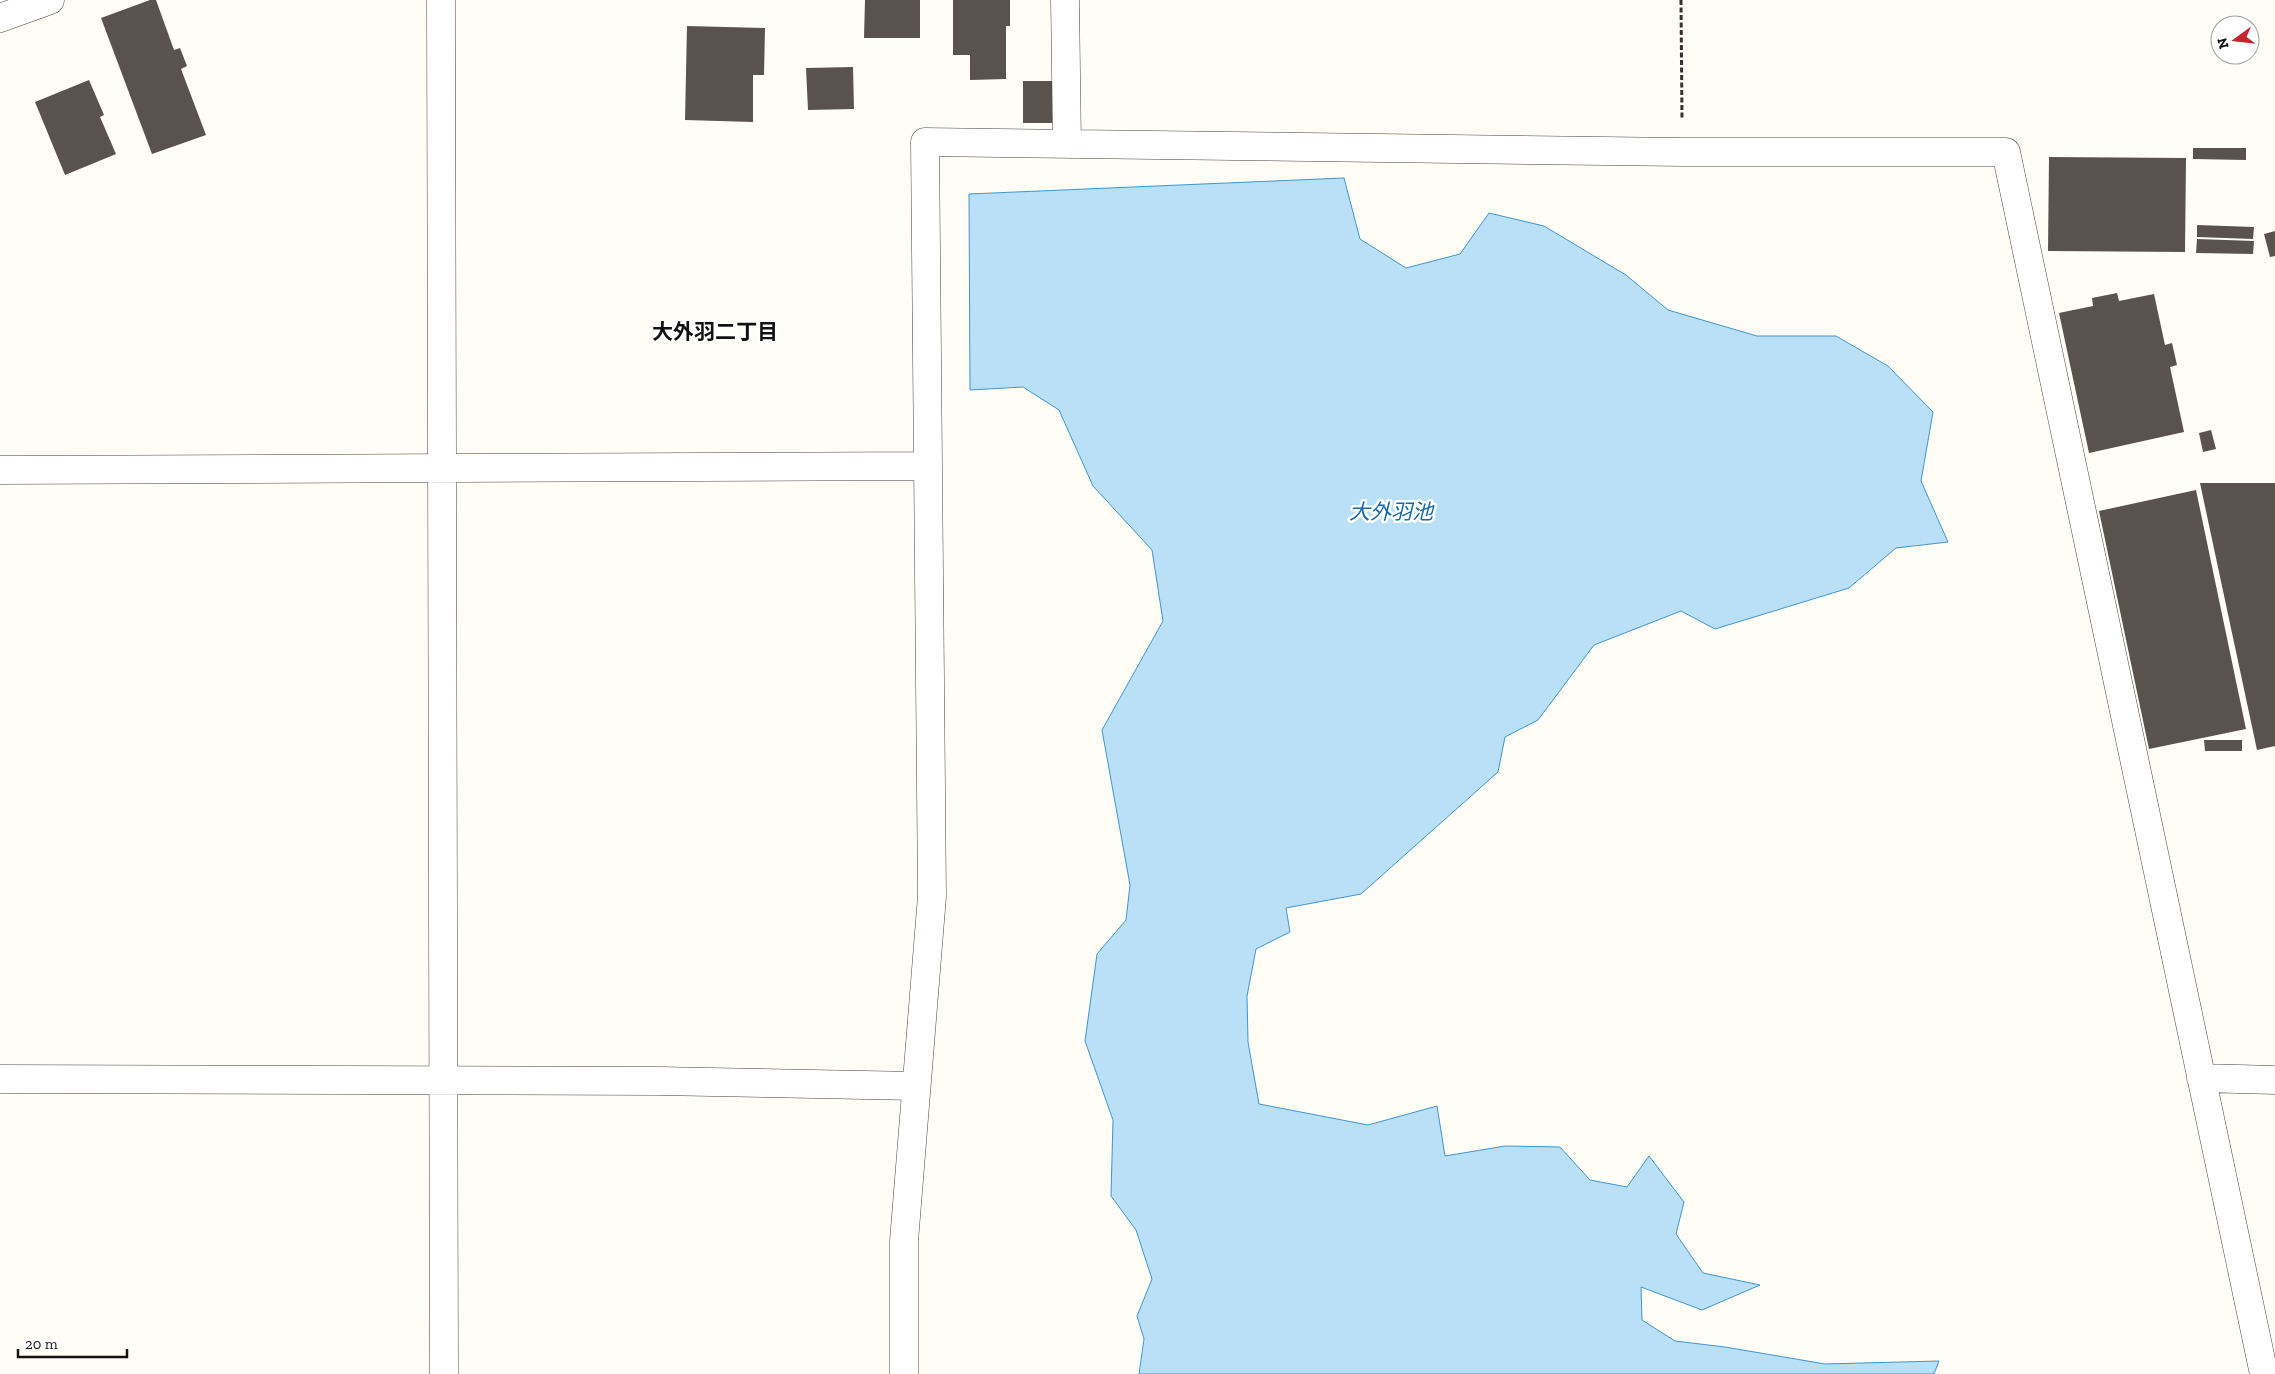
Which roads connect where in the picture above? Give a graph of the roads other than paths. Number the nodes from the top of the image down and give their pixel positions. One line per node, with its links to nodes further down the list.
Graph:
1 (50, 0): 4 (street)
2 (441, 0): 7 (street)
3 (1065, 0): 5 (street)
4 (0, 18)
5 (1067, 144): 6 (street); 9 (street)
6 (928, 466): 7 (street); 13 (street)
7 (442, 468): 8 (street); 11 (street)
8 (0, 470)
9 (2201, 1078): 12 (street); 16 (street)
10 (0, 1079): 11 (street)
11 (444, 1080): 13 (street); 14 (street)
12 (2275, 1080)
13 (916, 1086): 15 (street)
14 (444, 1374)
15 (904, 1374)
16 (2264, 1374)

